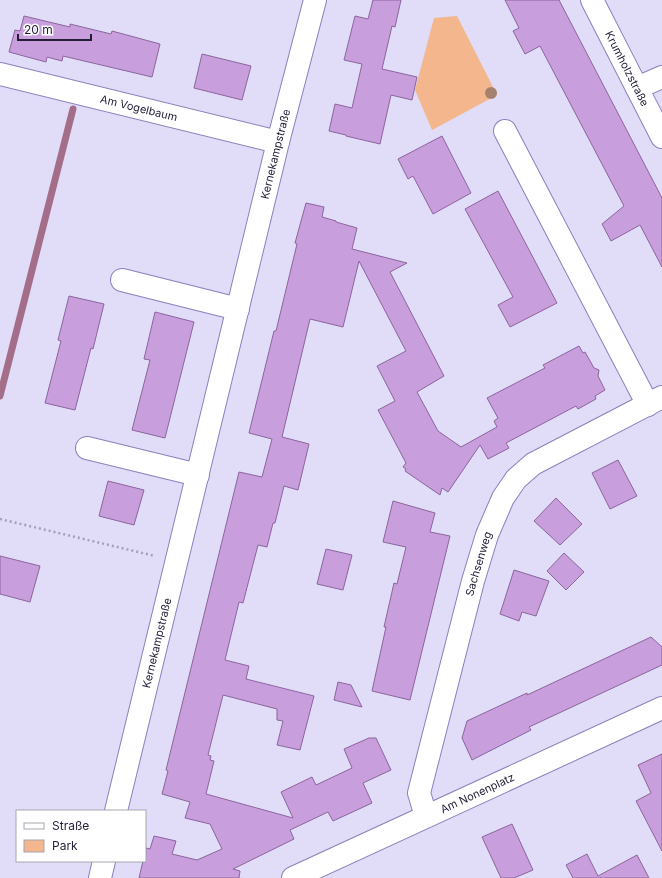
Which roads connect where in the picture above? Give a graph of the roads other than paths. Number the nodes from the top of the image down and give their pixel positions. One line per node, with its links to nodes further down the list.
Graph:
1 (315, 0): 8 (street, Kernekampstraße)
2 (592, 0): 5 (street, Krumholzstraße)
3 (0, 74): 8 (street, Am Vogelbaum)
4 (662, 77): 5 (street)
5 (637, 88): 7 (street, Krumholzstraße)
6 (505, 130): 11 (street)
7 (662, 137)
8 (278, 142): 10 (street, Kernekampstraße)
9 (122, 280): 10 (street)
10 (238, 309): 13 (street, Kernekampstraße)
11 (655, 401): 16 (street, Sachsenweg)
12 (87, 448): 13 (street)
13 (198, 475): 15 (street, Kernekampstraße)
14 (662, 708): 16 (street, Am Nonenplatz)
15 (116, 810)
16 (426, 816): 19 (street, Am Nonenplatz)
17 (104, 862): 18 (street)
18 (100, 878)
19 (294, 878)

